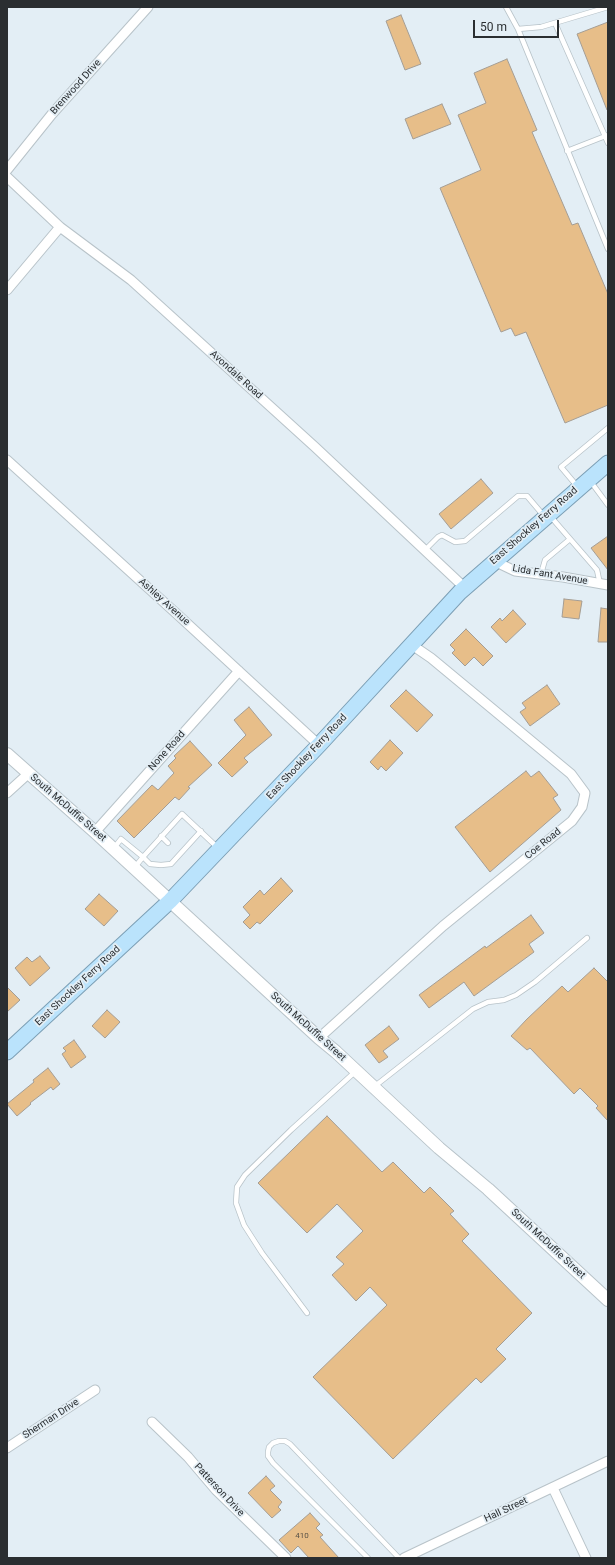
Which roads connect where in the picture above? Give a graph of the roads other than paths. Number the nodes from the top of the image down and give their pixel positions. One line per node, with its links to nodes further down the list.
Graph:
1 (148, 7): 9 (street, Brenwood Drive)
2 (506, 7): 5 (lane)
3 (608, 7): 4 (lane)
4 (555, 23): 5 (lane); 6 (lane)
5 (518, 29): 8 (lane)
6 (607, 136): 7 (lane); 8 (lane)
7 (608, 143)
8 (567, 151): 12 (lane)
9 (7, 170)
10 (7, 177): 11 (street, Avondale Road)
11 (60, 227): 13 (street); 21 (street, Avondale Road)
12 (608, 249)
13 (7, 290)
14 (608, 428): 17 (lane)
15 (7, 460): 27 (street, Ashley Avenue)
16 (608, 463): 17 (highway, East Shockley Ferry Road)
17 (584, 483): 18 (lane); 19 (highway, East Shockley Ferry Road)
18 (608, 505)
19 (547, 516): 20 (lane); 21 (lane); 22 (highway, East Shockley Ferry Road)
20 (570, 539): 23 (lane); 24 (lane)
21 (425, 550): 25 (street, Avondale Road)
22 (494, 561): 23 (street, Lida Fant Avenue); 25 (highway, East Shockley Ferry Road)
23 (541, 574): 24 (street, Lida Fant Avenue)
24 (604, 585)
25 (465, 588): 26 (highway, East Shockley Ferry Road)
26 (412, 645): 28 (highway, East Shockley Ferry Road); 42 (street, Coe Road)
27 (239, 671): 28 (street, Ashley Avenue); 33 (street, None Road)
28 (319, 745): 37 (highway, East Shockley Ferry Road)
29 (7, 754): 30 (street, South McDuffie Street)
30 (29, 773): 31 (street); 33 (street, South McDuffie Street)
31 (7, 793)
32 (201, 831): 34 (lane); 37 (lane); 38 (lane)
33 (95, 832): 36 (street, South McDuffie Street)
34 (161, 836): 35 (lane); 38 (lane)
35 (168, 843)
36 (114, 849): 38 (lane); 39 (street, South McDuffie Street)
37 (220, 849): 40 (highway, East Shockley Ferry Road)
38 (143, 857): 39 (lane)
39 (134, 868): 40 (street, South McDuffie Street)
40 (170, 901): 42 (street, South McDuffie Street); 43 (highway, East Shockley Ferry Road)
41 (587, 938): 45 (lane)
42 (319, 1038): 44 (street, South McDuffie Street)
43 (7, 1052)
44 (356, 1072): 45 (street, South McDuffie Street); 47 (lane)
45 (374, 1088): 46 (street, South McDuffie Street)
46 (608, 1300)
47 (307, 1313)
48 (95, 1390): 50 (street, Sherman Drive)
49 (152, 1422): 53 (street, Patterson Drive)
50 (7, 1448)
51 (608, 1461): 52 (street, Hall Street)
52 (553, 1488): 56 (street, Hall Street); 57 (street)
53 (286, 1558)
54 (368, 1558): 55 (lane)
55 (399, 1558)
56 (404, 1558)
57 (586, 1558)

